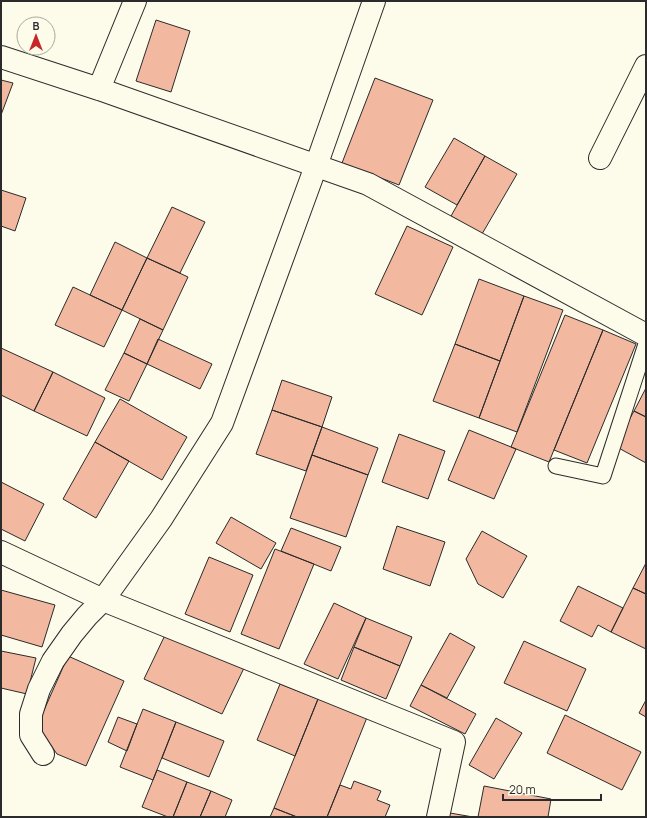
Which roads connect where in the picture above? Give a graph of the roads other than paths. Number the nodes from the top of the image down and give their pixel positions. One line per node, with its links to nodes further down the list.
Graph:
1 (135, 1): 5 (street)
2 (374, 1): 7 (street)
3 (1, 57): 5 (street)
4 (646, 66): 6 (street)
5 (100, 89): 7 (street)
6 (600, 158)
7 (316, 166): 8 (street); 12 (street)
8 (646, 335)
9 (646, 344): 10 (lane)
10 (556, 466)
11 (1, 552): 12 (street)
12 (103, 600): 13 (street); 14 (street)
13 (43, 754)
14 (438, 817)

